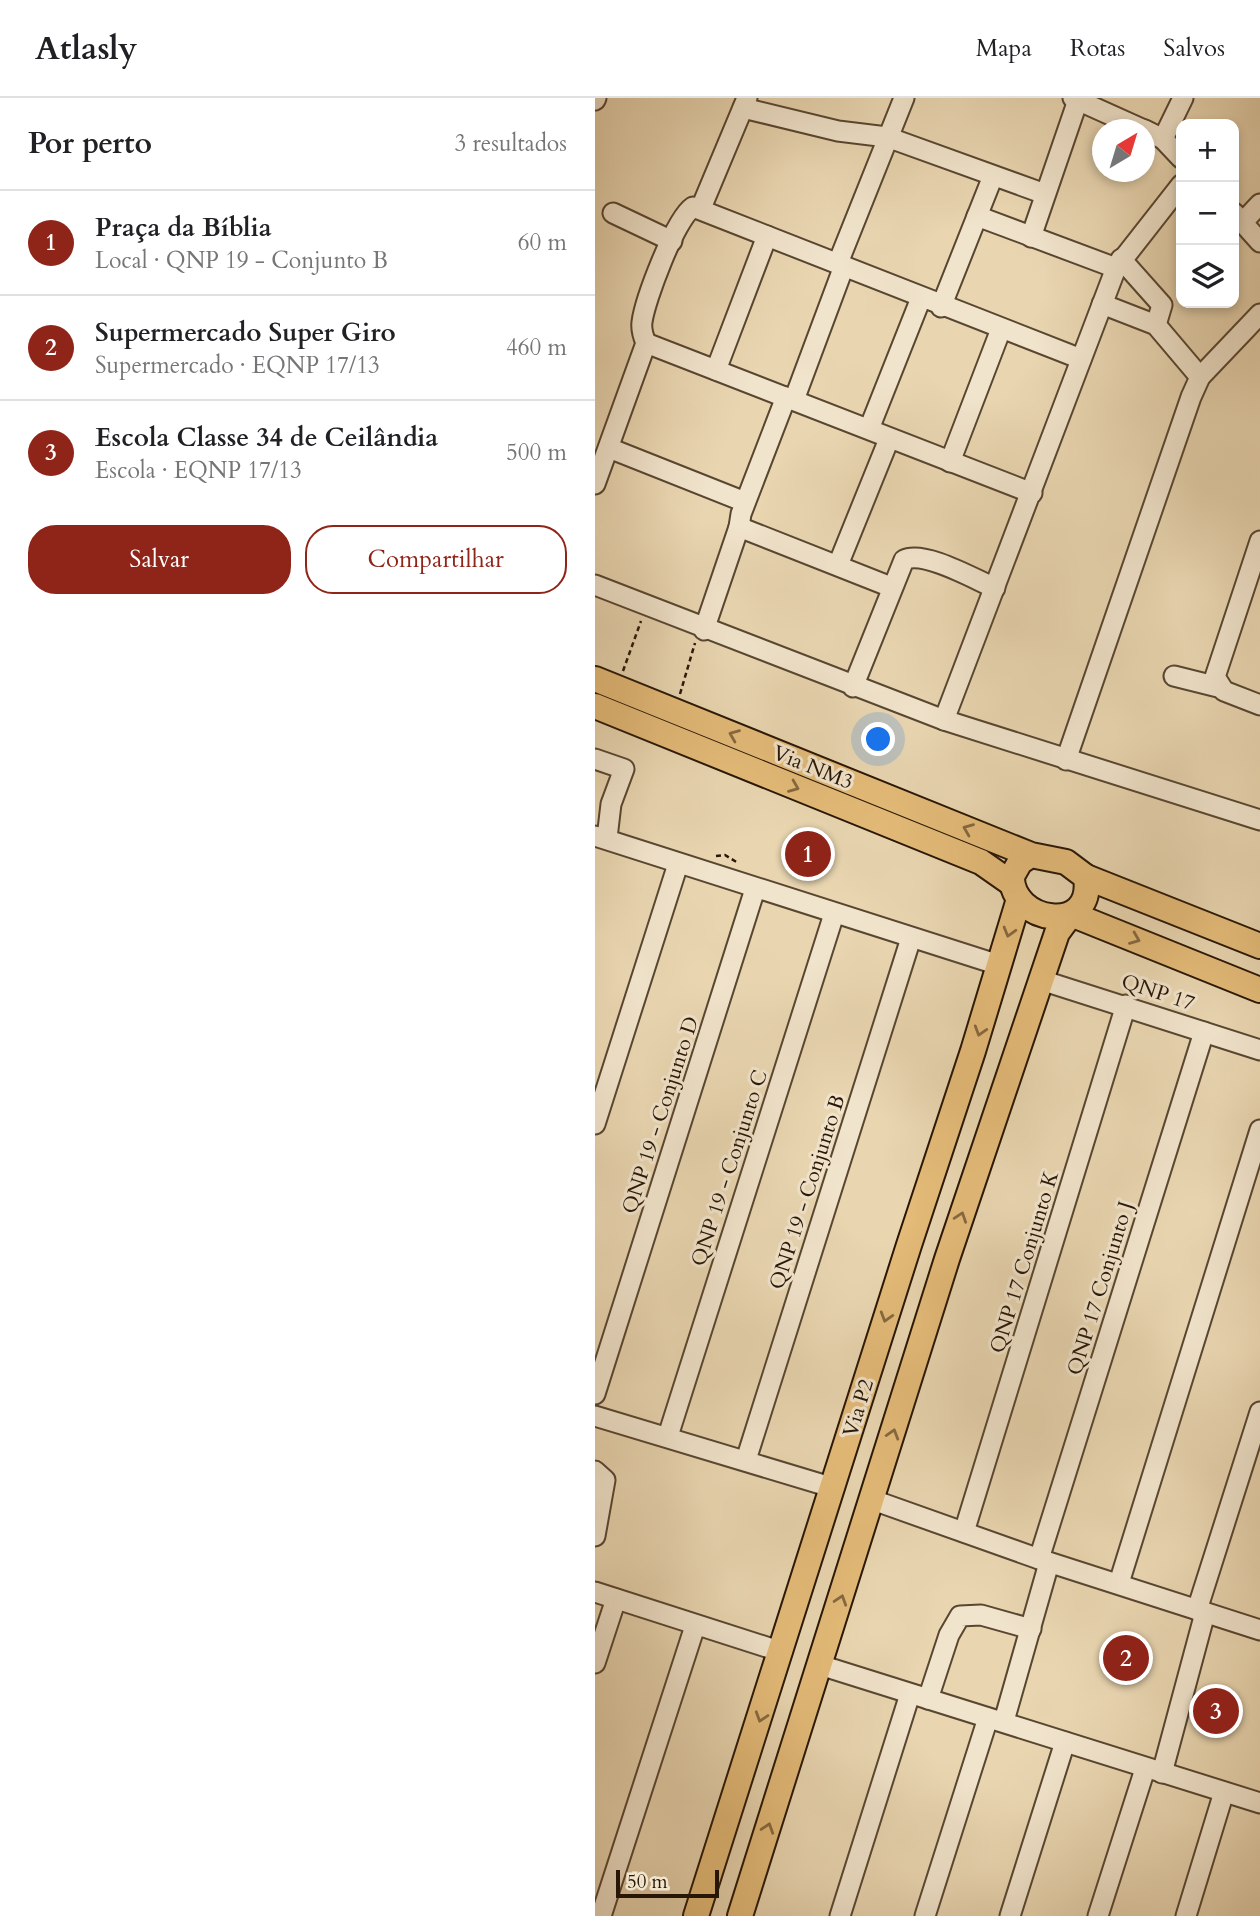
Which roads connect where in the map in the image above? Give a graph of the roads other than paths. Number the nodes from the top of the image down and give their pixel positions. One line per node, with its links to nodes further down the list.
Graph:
1 (904, 98): 7 (street)
2 (1183, 98): 8 (street)
3 (1076, 99): 5 (street); 12 (street)
4 (745, 103): 7 (street); 14 (street)
5 (1120, 119)
6 (1155, 135): 8 (street)
7 (887, 138): 10 (street); 24 (street)
8 (1163, 139): 9 (street)
9 (1176, 153)
10 (993, 176): 12 (street); 16 (street)
11 (1176, 191): 23 (street)
12 (1045, 194): 20 (street)
13 (1260, 204): 17 (street)
14 (701, 208): 19 (street); 21 (street)
15 (613, 214): 21 (street)
16 (977, 216): 20 (street); 27 (street)
17 (1239, 217)
18 (1239, 219): 22 (street)
19 (767, 236): 24 (street); 33 (street)
20 (1031, 237): 23 (street)
21 (672, 241): 31 (street)
22 (1260, 242)
23 (1118, 263): 26 (street); 29 (street)
24 (841, 265): 25 (street); 35 (street)
25 (921, 298): 27 (street); 36 (street)
26 (1103, 304): 29 (street); 32 (street)
27 (941, 307): 30 (street)
28 (1260, 314): 34 (street)
29 (1156, 325): 34 (street)
30 (1001, 329): 32 (street); 39 (street)
31 (646, 343): 33 (street); 38 (street)
32 (1081, 359): 41 (street)
33 (716, 370): 35 (street)
34 (1200, 377): 59 (street)
35 (790, 398): 36 (street); 42 (street)
36 (869, 429): 37 (street)
37 (889, 439): 39 (street); 45 (street)
38 (608, 448): 40 (street); 42 (street)
39 (950, 462): 41 (street)
40 (595, 484)
41 (1033, 493): 48 (street)
42 (745, 502): 43 (street)
43 (739, 527): 45 (street); 50 (street)
44 (1260, 541): 49 (street)
45 (838, 565): 47 (street)
46 (595, 585): 50 (street)
47 (891, 587): 48 (street); 53 (street)
48 (995, 588): 57 (street)
49 (1252, 594): 54 (street)
50 (701, 629): 53 (street)
51 (1174, 676): 54 (street)
52 (595, 680): 63 (main road, Via NM3, one-way to 52)
53 (853, 687): 57 (street)
54 (1218, 687): 55 (street)
55 (1260, 705)
56 (595, 706): 67 (main road, Via NM3, one-way to 67)
57 (944, 720): 59 (street)
58 (595, 759): 60 (street)
59 (1066, 760): 61 (street)
60 (603, 801): 62 (street)
61 (1260, 820)
62 (599, 839): 64 (street)
63 (1031, 855): 65 (main road); 67 (main road)
64 (678, 864): 66 (street); 78 (street)
65 (1086, 877): 69 (main road); 71 (main road)
66 (755, 889): 68 (street); 83 (street, QNP 19 - Conjunto D)
67 (1015, 891): 69 (main road); 72 (main road, Via P2, one-way to 72)
68 (834, 914): 70 (street); 86 (street, QNP 19 - Conjunto C)
69 (1071, 914): 73 (main road, Via P2); 74 (main road, one-way to 74)
70 (911, 938): 72 (street); 87 (street, QNP 19 - Conjunto B)
71 (1260, 946)
72 (999, 965): 80 (main road, Via P2, one-way to 80)
73 (1041, 980): 75 (street, QNP 17); 82 (main road, Via P2, one-way to 73)
74 (1260, 990)
75 (1126, 1005): 76 (street, QNP 17); 91 (street, QNP 17 Conjunto K)
76 (1204, 1032): 77 (street, QNP 17); 93 (street, QNP 17 Conjunto J)
77 (1260, 1049)
78 (595, 1124)
79 (1260, 1130): 94 (street)
80 (909, 1245): 81 (main road, Via P2); 82 (main road)
81 (901, 1270): 82 (main road); 89 (main road, Via P2, one-way to 89)
82 (943, 1270): 90 (main road, Via P2, one-way to 82)
83 (595, 1394)
84 (1260, 1412): 97 (street)
85 (595, 1416): 86 (street)
86 (667, 1436): 87 (street)
87 (746, 1460): 89 (street)
88 (595, 1471): 92 (street)
89 (834, 1488): 101 (main road, Via P2)
90 (873, 1500): 91 (street); 103 (main road, Via P2, one-way to 90)
91 (964, 1532): 93 (street)
92 (595, 1536)
93 (1044, 1561): 94 (street); 99 (street, QNP 17 Conjunto J)
94 (1118, 1583): 97 (street)
95 (595, 1592): 96 (street)
96 (616, 1599): 98 (street); 102 (street)
97 (1201, 1612): 100 (street); 107 (street)
98 (695, 1626): 101 (street); 113 (street)
99 (1031, 1629): 104 (street); 105 (street, QNP 17 Conjunto J)
100 (1260, 1630)
101 (782, 1653): 110 (main road, Via P2, one-way to 110)
102 (595, 1664)
103 (820, 1665): 104 (street); 112 (main road, Via P2, one-way to 103)
104 (919, 1697): 105 (street); 115 (street)
105 (996, 1720): 106 (street); 116 (street, QNP 17 Conjunto J)
106 (1065, 1742): 107 (street); 117 (street)
107 (1154, 1771): 108 (street); 118 (street)
108 (1224, 1792): 109 (street); 119 (street)
109 (1260, 1803)
110 (715, 1859): 111 (main road, Via P2); 112 (main road)
111 (705, 1888): 112 (main road); 114 (main road, Via P2)
112 (746, 1896)
113 (601, 1916)
114 (696, 1916)
115 (840, 1916)
116 (925, 1916)
117 (1010, 1916)
118 (1098, 1916)
119 (1186, 1916)

